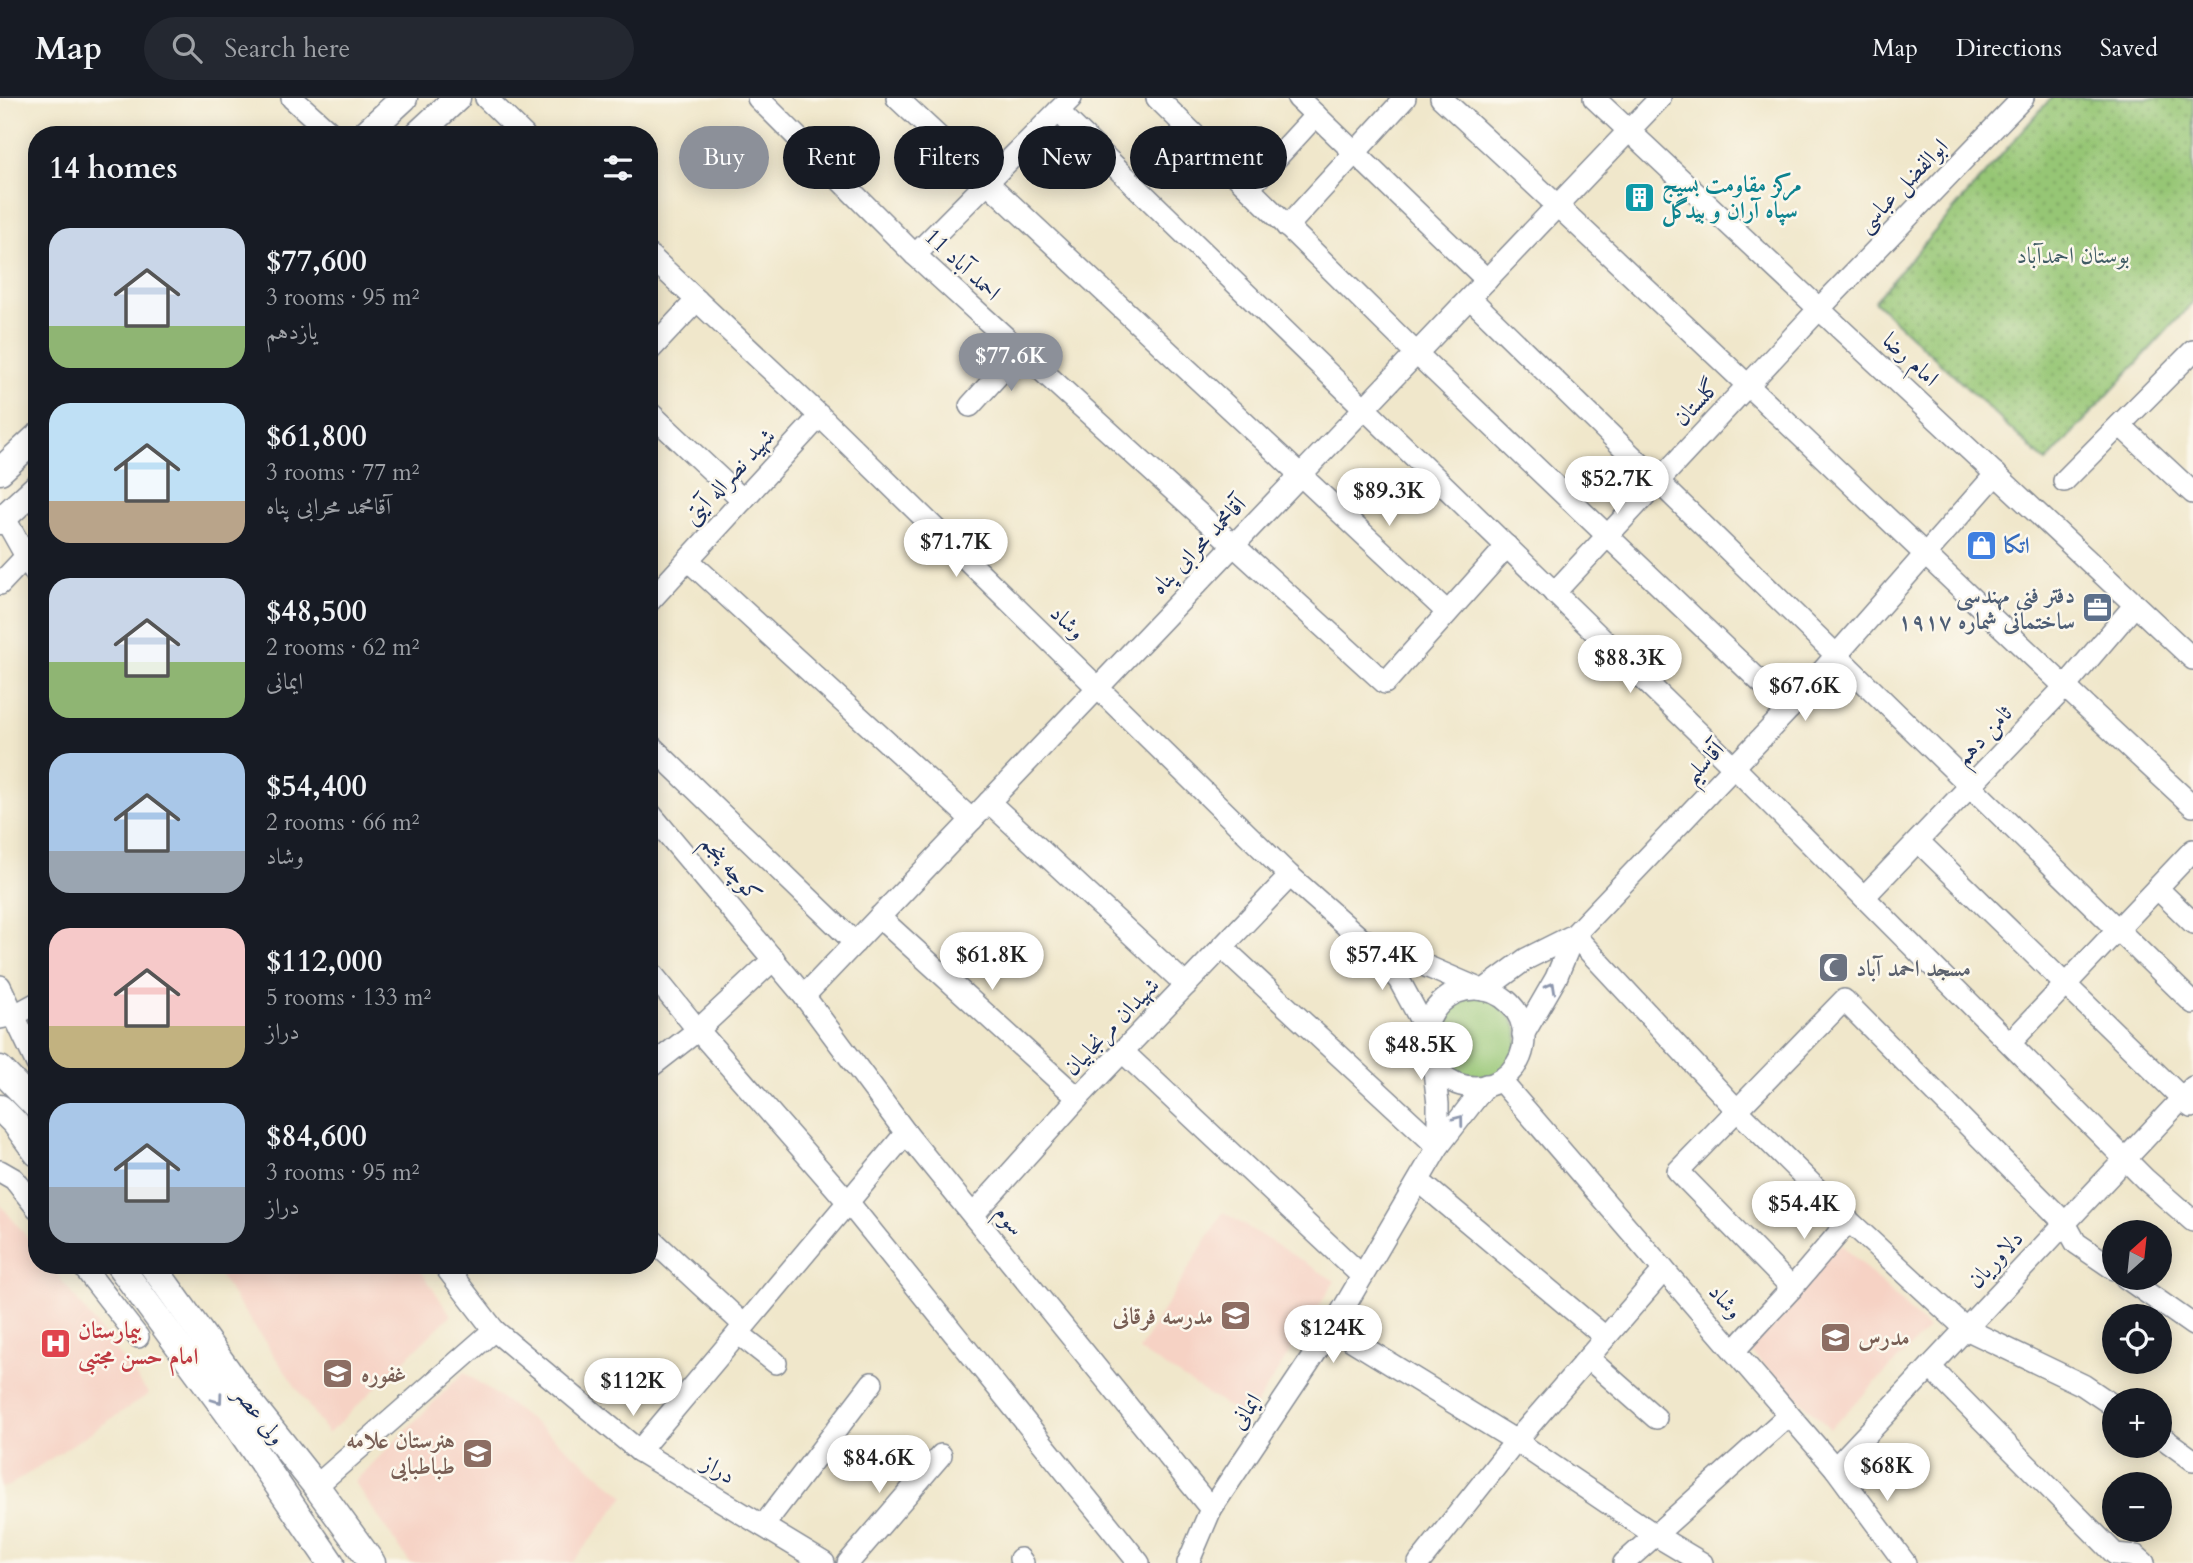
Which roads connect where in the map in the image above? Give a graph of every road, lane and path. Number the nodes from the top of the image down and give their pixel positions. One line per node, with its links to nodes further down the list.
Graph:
1 (292, 98): 16 (street)
2 (404, 98): 17 (main road)
3 (457, 98): 18 (main road)
4 (486, 98): 19 (street)
5 (758, 98): 31 (street, احمد آباد 11)
6 (897, 98): 20 (street)
7 (1157, 98): 21 (street)
8 (1298, 98): 15 (street)
9 (1405, 98): 24 (street)
10 (1441, 98): 29 (street)
11 (1594, 98): 22 (street, امام رضا)
12 (1660, 98): 22 (street, آقامحمد محرابی پناه)
13 (2023, 98): 36 (street, ابوالفضل عباسی)
14 (1064, 105): 25 (street); 43 (street)
15 (1316, 115): 23 (street); 24 (street)
16 (323, 126)
17 (374, 126)
18 (427, 126)
19 (515, 126)
20 (928, 126)
21 (1186, 126)
22 (1629, 131): 29 (street, آقامحمد محرابی پناه); 36 (street, امام رضا)
23 (1287, 147)
24 (1355, 153): 30 (street); 33 (street)
25 (1004, 165)
26 (980, 189): 31 (street)
27 (996, 189): 49 (street)
28 (1250, 189): 30 (street)
29 (1558, 205): 33 (street, آقامحمد محرابی پناه); 41 (street)
30 (1287, 226): 40 (street)
31 (915, 255): 38 (street, احمد آباد 11)
32 (658, 264): 35 (street, وشاد)
33 (1487, 280): 34 (street, آقامحمد محرابی پناه)
34 (1470, 298): 40 (street, آقامحمد محرابی پناه); 51 (street)
35 (696, 300): 37 (street); 44 (street, وشاد)
36 (1819, 309): 41 (street, گلستان); 50 (street, امام رضا)
37 (658, 341)
38 (1020, 351): 42 (street); 58 (street, احمد آباد 11)
39 (2193, 351): 46 (street)
40 (1417, 354): 43 (street, آقامحمد محرابی پناه); 57 (street)
41 (1748, 385): 51 (street, گلستان); 62 (street)
42 (970, 406)
43 (1364, 408): 49 (street, آقامحمد محرابی پناه); 59 (street)
44 (820, 416): 55 (street, شهید نصراله آیتی); 71 (street, وشاد)
45 (658, 420): 55 (street)
46 (2120, 425): 52 (street); 53 (street)
47 (28, 445): 48 (main road)
48 (0, 471)
49 (1302, 474): 58 (street, آقامحمد محرابی پناه); 68 (street)
50 (1996, 474): 62 (street, آقاسلیم); 67 (street, امام رضا)
51 (1658, 481): 57 (street, گلستان); 69 (street)
52 (2064, 481)
53 (2193, 493)
54 (28, 496): 56 (main road)
55 (743, 500): 63 (street, شهید نصراله آیتی)
56 (2, 519): 60 (street)
57 (1607, 536): 66 (street, گلستان); 73 (street)
58 (1234, 546): 68 (street, احمد آباد 11); 71 (street, آقامحمد محرابی پناه)
59 (1507, 546): 66 (street); 68 (street)
60 (28, 548)
61 (28, 554): 64 (street)
62 (1926, 554): 69 (street, آقاسلیم); 72 (street)
63 (688, 560): 65 (street, شهید نصراله آیتی); 79 (street)
64 (0, 584)
65 (658, 592)
66 (1554, 593): 75 (street)
67 (2134, 606): 70 (street, امام رضا); 72 (street, ثامن دهم)
68 (1447, 612)
69 (1836, 655): 73 (street, آقاسلیم); 76 (street)
70 (2193, 659)
71 (1098, 688): 77 (street, آقامحمد محرابی پناه); 83 (street, وشاد)
72 (2064, 688): 76 (street, ثامن دهم); 78 (street)
73 (1789, 709): 75 (street, آقاسلیم)
74 (658, 753): 91 (street)
75 (1734, 767): 85 (street); 89 (street, آقاسلیم)
76 (1971, 786): 81 (street, ثامن دهم); 88 (street)
77 (989, 802): 79 (street, آقامحمد محرابی پناه); 95 (street)
78 (2193, 806)
79 (972, 820): 86 (street, آقامحمد محرابی پناه)
80 (658, 823): 93 (street, کوچه پنجم)
81 (1918, 841): 85 (street, ثامن دهم); 96 (street)
82 (2193, 850): 84 (street)
83 (1290, 876): 90 (street, وشاد); 92 (street, شهیدان مرنجابیان)
84 (2157, 888): 87 (street); 88 (street)
85 (1864, 897): 106 (street)
86 (879, 917): 91 (street, آقامحمد محرابی پناه); 114 (street)
87 (2193, 923)
88 (2117, 929): 96 (street); 100 (street)
89 (1574, 935): 98 (street); 105 (street, آقاسلیم, one-way to 89); 117 (street)
90 (1360, 938): 98 (street); 104 (street)
91 (855, 943): 99 (street, آقامحمد محرابی پناه)
92 (1222, 947): 95 (street, شهیدان مرنجابیان); 120 (street)
93 (774, 959): 99 (street, سوم); 103 (street)
94 (658, 981): 103 (street)
95 (1186, 985): 108 (street, شهیدان مرنجابیان)
96 (2065, 985): 106 (street); 115 (street)
97 (0, 986): 102 (street)
98 (1481, 989): 104 (street); 105 (street)
99 (804, 996): 118 (street, سوم)
100 (2193, 1003)
101 (28, 1007): 102 (street)
102 (7, 1016): 107 (street)
103 (698, 1030): 109 (street); 125 (street)
104 (1426, 1030): 110 (street)
105 (1523, 1035): 112 (street)
106 (2010, 1043): 121 (street)
107 (28, 1050)
108 (1122, 1051): 114 (street, شهیدان مرنجابیان); 137 (street)
109 (658, 1061)
110 (1433, 1063): 112 (street); 120 (street, ایمانی)
111 (0, 1069): 113 (main road)
112 (1493, 1083): 120 (street, ایمانی, one-way to 112); 132 (street, وشاد)
113 (28, 1092)
114 (1077, 1098): 126 (street, شهیدان مرنجابیان)
115 (2189, 1098): 121 (street, دلاوریان)
116 (0, 1108): 119 (main road)
117 (1737, 1110): 127 (street); 129 (street); 138 (street)
118 (906, 1133): 125 (street); 126 (street, سوم)
119 (28, 1141)
120 (1438, 1147): 123 (street, ایمانی)
121 (2125, 1159): 128 (street); 129 (street, دلاوریان)
122 (0, 1171): 124 (street)
123 (1419, 1181): 137 (street, ایمانی); 146 (street)
124 (28, 1197)
125 (848, 1202): 142 (street); 169 (street)
126 (973, 1215): 162 (street, سوم)
127 (1849, 1221): 138 (street); 143 (street)
128 (2193, 1221)
129 (2065, 1223): 131 (street); 143 (street, دلاوریان)
130 (658, 1246): 142 (street)
131 (2102, 1261)
132 (1664, 1270): 146 (street); 147 (street, وشاد)
133 (89, 1274): 145 (street)
134 (126, 1274): 166 (main road, one-way to 166)
135 (158, 1274): 161 (main road, ولی عصر)
136 (451, 1274): 144 (street, دراز)
137 (1362, 1276): 141 (street, ایمانی)
138 (1792, 1288): 147 (street)
139 (2143, 1290): 140 (street)
140 (2193, 1325)
141 (1332, 1328): 155 (street); 162 (street, ایمانی)
142 (741, 1329): 149 (street); 157 (street)
143 (1966, 1329): 150 (street, دلاوریان); 152 (street)
144 (494, 1331): 157 (street, دراز); 161 (street)
145 (138, 1337)
146 (1605, 1337): 148 (street)
147 (1734, 1351): 153 (street, وشاد)
148 (1588, 1358): 154 (street); 155 (street)
149 (776, 1363)
150 (1930, 1367): 160 (street, دلاوریان); 175 (street)
151 (872, 1383): 163 (street)
152 (2102, 1398)
153 (1789, 1415): 160 (street, وشاد); 164 (street)
154 (1656, 1418)
155 (1516, 1441): 164 (street); 171 (street)
156 (2172, 1445): 159 (street)
157 (639, 1451): 163 (street, دراز)
158 (941, 1455): 168 (street)
159 (2193, 1460)
160 (1835, 1468): 174 (street, وشاد)
161 (316, 1486): 167 (main road, ولی عصر)
162 (1211, 1509): 170 (street, ایمانی)
163 (763, 1526): 165 (street, دراز)
164 (1655, 1535): 172 (street); 173 (street)
165 (815, 1561)
166 (331, 1563)
167 (372, 1563)
168 (848, 1563)
169 (1139, 1563)
170 (1188, 1563)
171 (1419, 1563)
172 (1623, 1563)
173 (1702, 1563)
174 (1905, 1563)
175 (2144, 1563)

